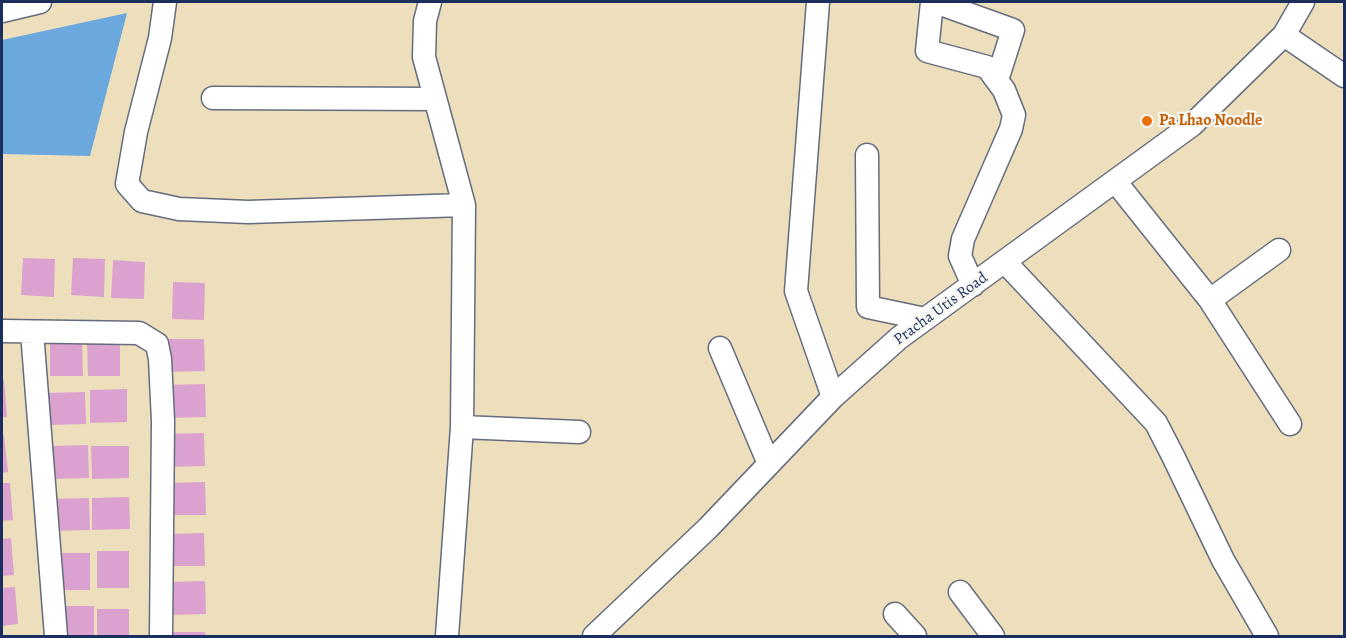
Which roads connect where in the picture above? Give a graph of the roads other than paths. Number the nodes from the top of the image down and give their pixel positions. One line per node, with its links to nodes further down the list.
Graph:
1 (40, 2): 7 (street)
2 (165, 2): 15 (street)
3 (430, 2): 12 (street)
4 (818, 2): 24 (street)
5 (933, 2): 10 (street); 10 (street)
6 (1302, 2): 8 (street, Pracha Utis Road)
7 (2, 11)
8 (1284, 35): 9 (street); 14 (street, Pracha Utis Road)
9 (1344, 76)
10 (997, 80): 18 (street)
11 (213, 98): 12 (street)
12 (435, 99): 15 (street)
13 (867, 154): 20 (street)
14 (1116, 181): 17 (street, Pracha Utis Road); 19 (street)
15 (464, 205): 26 (street)
16 (1279, 250): 19 (street)
17 (1005, 262): 18 (street, Pracha Utis Road); 37 (street)
18 (973, 285): 20 (street, Pracha Utis Road)
19 (1210, 300): 25 (street)
20 (925, 320): 24 (street, Pracha Utis Road)
21 (2, 331): 22 (street)
22 (32, 332): 31 (street); 32 (street)
23 (720, 348): 28 (street)
24 (833, 397): 28 (street, Pracha Utis Road)
25 (1290, 424)
26 (462, 427): 27 (street); 33 (street)
27 (579, 432)
28 (769, 464): 34 (street, Pracha Utis Road)
29 (960, 592): 36 (street)
30 (895, 614): 35 (street)
31 (56, 636)
32 (161, 636)
33 (447, 636)
34 (594, 636)
35 (915, 636)
36 (993, 636)
37 (1267, 636)

